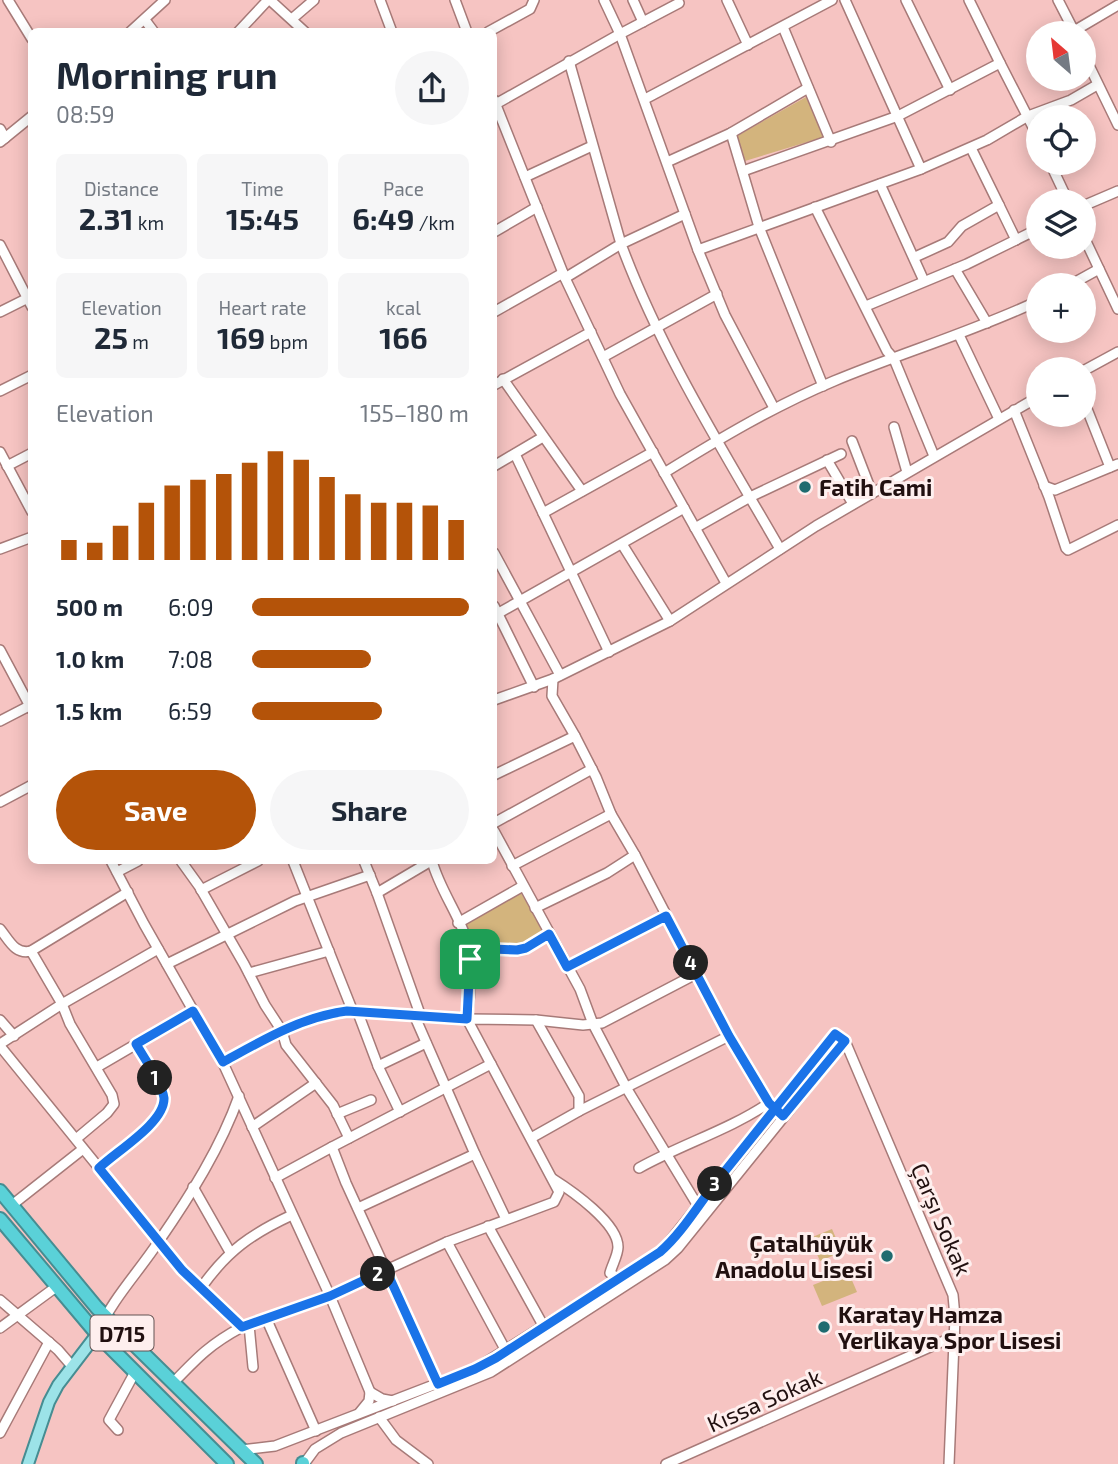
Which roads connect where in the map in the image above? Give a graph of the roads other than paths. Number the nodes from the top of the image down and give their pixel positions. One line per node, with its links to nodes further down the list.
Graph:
1 (8, 0): 31 (street)
2 (165, 0): 19 (street)
3 (269, 0): 18 (street); 26 (street)
4 (314, 0): 18 (street)
5 (380, 0): 28 (street)
6 (455, 0): 29 (street)
7 (534, 0): 30 (street)
8 (604, 0): 32 (street)
9 (633, 0): 22 (street)
10 (727, 0): 33 (street)
11 (832, 0): 23 (street)
12 (845, 0): 44 (street)
13 (906, 0): 38 (street)
14 (1058, 0): 20 (street)
15 (681, 1): 22 (street)
16 (972, 1): 35 (street)
17 (1118, 5): 21 (street)
18 (293, 18): 27 (street)
19 (145, 20): 24 (street); 25 (street)
20 (1068, 21)
21 (1092, 21)
22 (643, 22): 32 (street)
23 (783, 27): 33 (street); 37 (street)
24 (136, 28)
25 (151, 28)
26 (242, 28)
27 (302, 28)
28 (390, 28)
29 (466, 28)
30 (495, 28)
31 (28, 32)
32 (620, 34): 34 (street); 39 (street)
33 (748, 45): 39 (street)
34 (569, 61): 40 (street); 52 (street)
35 (1000, 63): 38 (street); 43 (street)
36 (1097, 85): 41 (street); 47 (street)
37 (808, 88): 49 (street); 51 (street)
38 (950, 90): 44 (street)
39 (645, 99): 54 (street)
40 (497, 101)
41 (1058, 105)
42 (497, 110): 57 (street)
43 (1026, 112)
44 (898, 116): 51 (street); 55 (street)
45 (1026, 117): 53 (street)
46 (28, 119): 50 (street)
47 (1118, 125)
48 (0, 129): 50 (street)
49 (731, 133): 54 (street); 56 (street)
50 (3, 140)
51 (831, 142): 56 (street)
52 (593, 146): 57 (street); 69 (street)
53 (971, 148): 55 (street); 61 (street)
54 (667, 162): 64 (street)
55 (922, 169): 58 (street)
56 (743, 171): 65 (street)
57 (525, 177): 62 (street)
58 (880, 184): 63 (street); 72 (street)
59 (1118, 191): 60 (street)
60 (1096, 200)
61 (999, 205): 68 (street); 72 (street)
62 (537, 207): 66 (street); 77 (street)
63 (815, 207): 65 (street); 82 (street)
64 (685, 214): 69 (street); 71 (street)
65 (759, 227): 71 (street); 98 (street)
66 (497, 230)
67 (1026, 235): 68 (street)
68 (1016, 240): 74 (street)
69 (621, 244): 77 (street); 88 (street)
70 (0, 245): 80 (street)
71 (698, 250): 79 (street)
72 (915, 257): 78 (street)
73 (1094, 259): 75 (street)
74 (955, 269): 78 (street); 87 (street)
75 (1099, 269): 76 (street); 84 (street)
76 (1092, 273)
77 (564, 275): 85 (street); 89 (street)
78 (924, 281): 82 (street)
79 (717, 295): 88 (street); 101 (street)
80 (28, 297)
81 (28, 302): 86 (street)
82 (866, 306): 93 (street)
83 (1026, 306): 87 (street)
84 (1118, 309)
85 (497, 310)
86 (0, 312)
87 (987, 323): 90 (street)
88 (658, 328): 92 (street); 107 (street)
89 (591, 332): 92 (street); 96 (street)
90 (959, 335): 93 (street); 103 (street)
91 (1118, 352): 94 (street)
92 (603, 357): 110 (street)
93 (894, 359): 98 (street); 114 (street)
94 (1096, 365)
95 (28, 377): 99 (street)
96 (503, 379): 97 (street); 106 (street)
97 (497, 383)
98 (823, 386): 101 (street)
99 (0, 391)
100 (1026, 404): 102 (street)
101 (774, 408): 107 (street)
102 (1014, 410): 103 (street); 121 (street)
103 (999, 419): 114 (street)
104 (1096, 426): 117 (street)
105 (894, 427): 120 (street)
106 (543, 437): 111 (street); 122 (street)
107 (717, 440): 119 (street); 124 (street)
108 (852, 441): 123 (street)
109 (0, 452): 118 (street)
110 (653, 452): 119 (street); 122 (street)
111 (515, 454): 116 (street); 128 (street)
112 (841, 454): 115 (street)
113 (28, 455): 118 (street)
114 (934, 456): 120 (street)
115 (827, 460): 124 (street); 125 (street)
116 (497, 464)
117 (1114, 465): 121 (street)
118 (7, 466): 126 (street)
119 (664, 472): 127 (street)
120 (907, 472): 123 (street)
121 (1044, 486): 129 (street)
122 (582, 491): 128 (street)
123 (872, 492): 125 (street)
124 (750, 497): 130 (street); 134 (street)
125 (853, 504): 134 (street)
126 (28, 505)
127 (684, 508): 130 (street); 132 (street)
128 (543, 513): 136 (street)
129 (1118, 526)
130 (695, 528): 137 (street)
131 (28, 538): 133 (street)
132 (622, 544): 136 (street); 141 (street)
133 (0, 548)
134 (780, 549): 137 (street)
135 (497, 558): 138 (street)
136 (572, 572): 138 (street); 143 (street)
137 (726, 583): 141 (street)
138 (522, 601): 139 (street); 144 (street)
139 (497, 609)
140 (497, 614): 145 (street)
141 (670, 621): 143 (street)
142 (0, 650): 147 (street)
143 (608, 652): 144 (street)
144 (556, 677): 145 (street); 150 (street)
145 (534, 687): 146 (street)
146 (497, 699)
147 (28, 704)
148 (28, 709): 149 (street)
149 (0, 721)
150 (575, 736): 151 (street); 152 (street)
151 (592, 769): 155 (street); 156 (street)
152 (497, 774)
153 (28, 787): 154 (street)
154 (0, 802)
155 (611, 814): 158 (street); 167 (street)
156 (497, 821)
157 (497, 837): 167 (street)
158 (635, 855): 175 (street); 176 (street)
159 (113, 864): 168 (street)
160 (132, 864): 168 (street)
161 (183, 864): 171 (street)
162 (252, 864): 171 (street)
163 (294, 864): 174 (street)
164 (365, 864): 169 (street)
165 (427, 864): 173 (street)
166 (433, 864): 177 (street)
167 (512, 866): 170 (street)
168 (117, 872): 172 (street)
169 (370, 876): 173 (street); 174 (street)
170 (523, 886): 175 (street); 177 (street)
171 (201, 890): 179 (street)
172 (128, 892): 182 (street); 183 (street)
173 (377, 893): 192 (street)
174 (308, 897): 179 (street); 184 (street)
175 (535, 908): 180 (street)
176 (666, 916): 186 (street); 188 (street)
177 (458, 923): 181 (street)
178 (0, 929): 183 (street)
179 (226, 934): 185 (street); 187 (street)
180 (549, 934): 181 (street); 186 (street)
181 (469, 948): 193 (street)
182 (158, 949): 185 (street); 189 (street)
183 (31, 951): 189 (street)
184 (329, 951): 187 (street); 191 (street)
185 (167, 964): 190 (street)
186 (567, 967): 196 (street)
187 (249, 973): 197 (street)
188 (696, 974): 196 (street); 199 (street)
189 (62, 1004): 198 (street); 207 (street)
190 (193, 1011): 202 (street); 204 (street)
191 (356, 1012): 192 (street); 197 (street); 206 (street)
192 (418, 1017): 193 (street); 201 (street)
193 (467, 1019): 195 (street); 205 (street)
194 (0, 1020): 198 (street)
195 (536, 1020): 196 (street); 214 (street)
196 (593, 1024): 210 (street)
197 (282, 1031): 204 (street); 208 (street)
198 (14, 1036): 203 (street)
199 (729, 1036): 210 (street); 213 (street)
200 (845, 1041): 213 (street); 217 (street); 255 (street, Çarşı Sokak)
201 (426, 1043): 206 (street); 209 (street)
202 (136, 1044): 207 (street); 226 (street)
203 (0, 1045): 221 (street)
204 (223, 1062): 211 (street)
205 (491, 1064): 209 (street); 220 (street)
206 (378, 1066): 215 (street)
207 (97, 1067): 221 (street)
208 (316, 1083): 216 (street); 218 (street)
209 (445, 1088): 215 (street); 225 (street)
210 (627, 1088): 214 (street); 224 (street)
211 (239, 1096): 218 (street); 230 (street)
212 (371, 1100): 216 (street)
213 (772, 1106): 217 (street); 224 (street); 233 (street)
214 (579, 1111): 220 (street)
215 (400, 1112): 219 (street)
216 (337, 1114): 219 (street)
217 (783, 1116): 266 (street)
218 (253, 1127): 228 (street)
219 (349, 1138): 222 (street)
220 (531, 1138): 229 (street)
221 (76, 1139): 223 (street)
222 (332, 1147): 228 (street); 234 (street)
223 (83, 1149): 226 (street); 232 (street)
224 (666, 1153): 227 (street); 233 (street)
225 (475, 1154): 234 (street); 237 (street)
226 (99, 1168): 240 (street)
227 (639, 1168)
228 (275, 1178): 235 (street)
229 (553, 1179): 237 (street); 243 (street)
230 (193, 1187): 240 (street); 241 (street)
231 (0, 1191): 232 (highway, D715)
232 (12, 1205): 249 (highway, D715)
233 (698, 1206): 243 (street)
234 (358, 1208): 242 (street)
235 (292, 1215): 241 (street); 246 (street)
236 (0, 1219): 244 (highway, D715)
237 (506, 1219): 238 (street)
238 (488, 1226): 239 (street); 252 (street)
239 (447, 1241): 242 (street); 257 (street)
240 (159, 1242): 245 (street); 249 (street)
241 (230, 1252): 245 (street)
242 (386, 1270): 246 (street); 262 (street)
243 (619, 1279): 252 (street)
244 (56, 1287): 248 (street); 254 (highway, D715)
245 (201, 1288): 251 (street)
246 (330, 1296): 250 (street); 263 (street)
247 (0, 1300): 248 (street)
248 (16, 1314): 253 (street); 256 (street)
249 (105, 1316): 254 (street); 261 (highway, D715)
250 (266, 1318): 251 (street); 268 (street)
251 (245, 1326): 259 (street); 261 (street)
252 (544, 1326): 257 (street)
253 (0, 1328)
254 (97, 1334): 258 (main road); 260 (highway, D715)
255 (955, 1336): 276 (street, Kıssa Sokak); 277 (street, Çarşı Sokak)
256 (49, 1342): 258 (street); 269 (street)
257 (506, 1351): 262 (street)
258 (71, 1365): 271 (main road)
259 (253, 1367)
260 (135, 1372): 267 (street); 272 (highway, D715)
261 (173, 1383): 270 (highway, D715)
262 (438, 1384): 264 (street)
263 (370, 1392): 264 (street); 265 (street)
264 (394, 1401): 265 (street)
265 (358, 1415): 268 (street)
266 (379, 1417): 274 (street); 275 (street)
267 (118, 1430)
268 (316, 1431): 270 (street)
269 (0, 1433)
270 (241, 1450): 273 (highway, D715)
271 (28, 1464)
272 (227, 1464)
273 (256, 1464)
274 (303, 1464)
275 (428, 1464)
276 (666, 1464)
277 (949, 1464)

